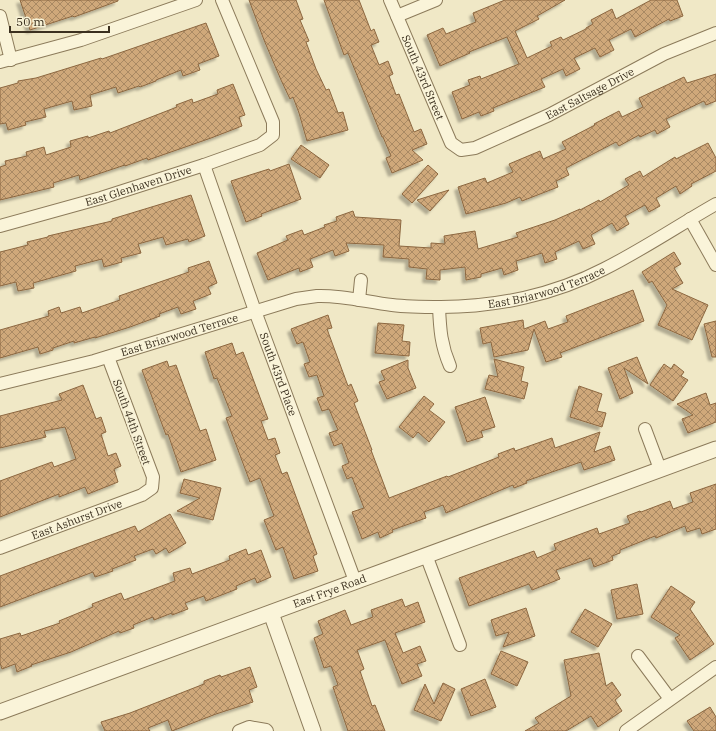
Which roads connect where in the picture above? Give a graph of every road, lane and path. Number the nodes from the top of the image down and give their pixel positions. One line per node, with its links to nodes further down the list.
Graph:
1 (196, 0): 8 (street)
2 (222, 0): 10 (street, East Glenhaven Drive)
3 (390, 0): 6 (street, South 43rd Street)
4 (436, 0): 6 (street)
5 (0, 16): 8 (street)
6 (397, 16): 9 (street, South 43rd Street)
7 (716, 33): 9 (street, East Saltsage Drive)
8 (5, 61)
9 (461, 150)
10 (204, 165): 13 (street, East Glenhaven Drive); 18 (street, South 43rd Place)
11 (716, 204): 12 (street, East Briarwood Terrace)
12 (690, 219): 14 (street); 17 (street, East Briarwood Terrace)
13 (0, 226)
14 (716, 265)
15 (361, 280): 16 (street)
16 (359, 300): 17 (street, East Briarwood Terrace); 18 (street, East Briarwood Terrace)
17 (439, 307): 20 (street)
18 (255, 311): 19 (street, East Briarwood Terrace); 28 (street, South 43rd Place)
19 (108, 357): 21 (street, East Briarwood Terrace); 25 (street, South 44th Street)
20 (450, 366)
21 (0, 384)
22 (645, 429): 24 (street)
23 (716, 448): 24 (street, East Frye Road)
24 (660, 469): 27 (street, East Frye Road)
25 (152, 488): 26 (street, East Ashurst Drive)
26 (0, 548)
27 (426, 555): 28 (street, East Frye Road); 30 (street)
28 (355, 582): 29 (street, East Frye Road)
29 (271, 613): 34 (street, East Frye Road); 37 (street)
30 (460, 645)
31 (638, 656): 33 (street)
32 (716, 667): 33 (street)
33 (670, 699): 38 (street)
34 (0, 712)
35 (267, 730): 36 (street)
36 (239, 731)
37 (313, 731)
38 (626, 731)

